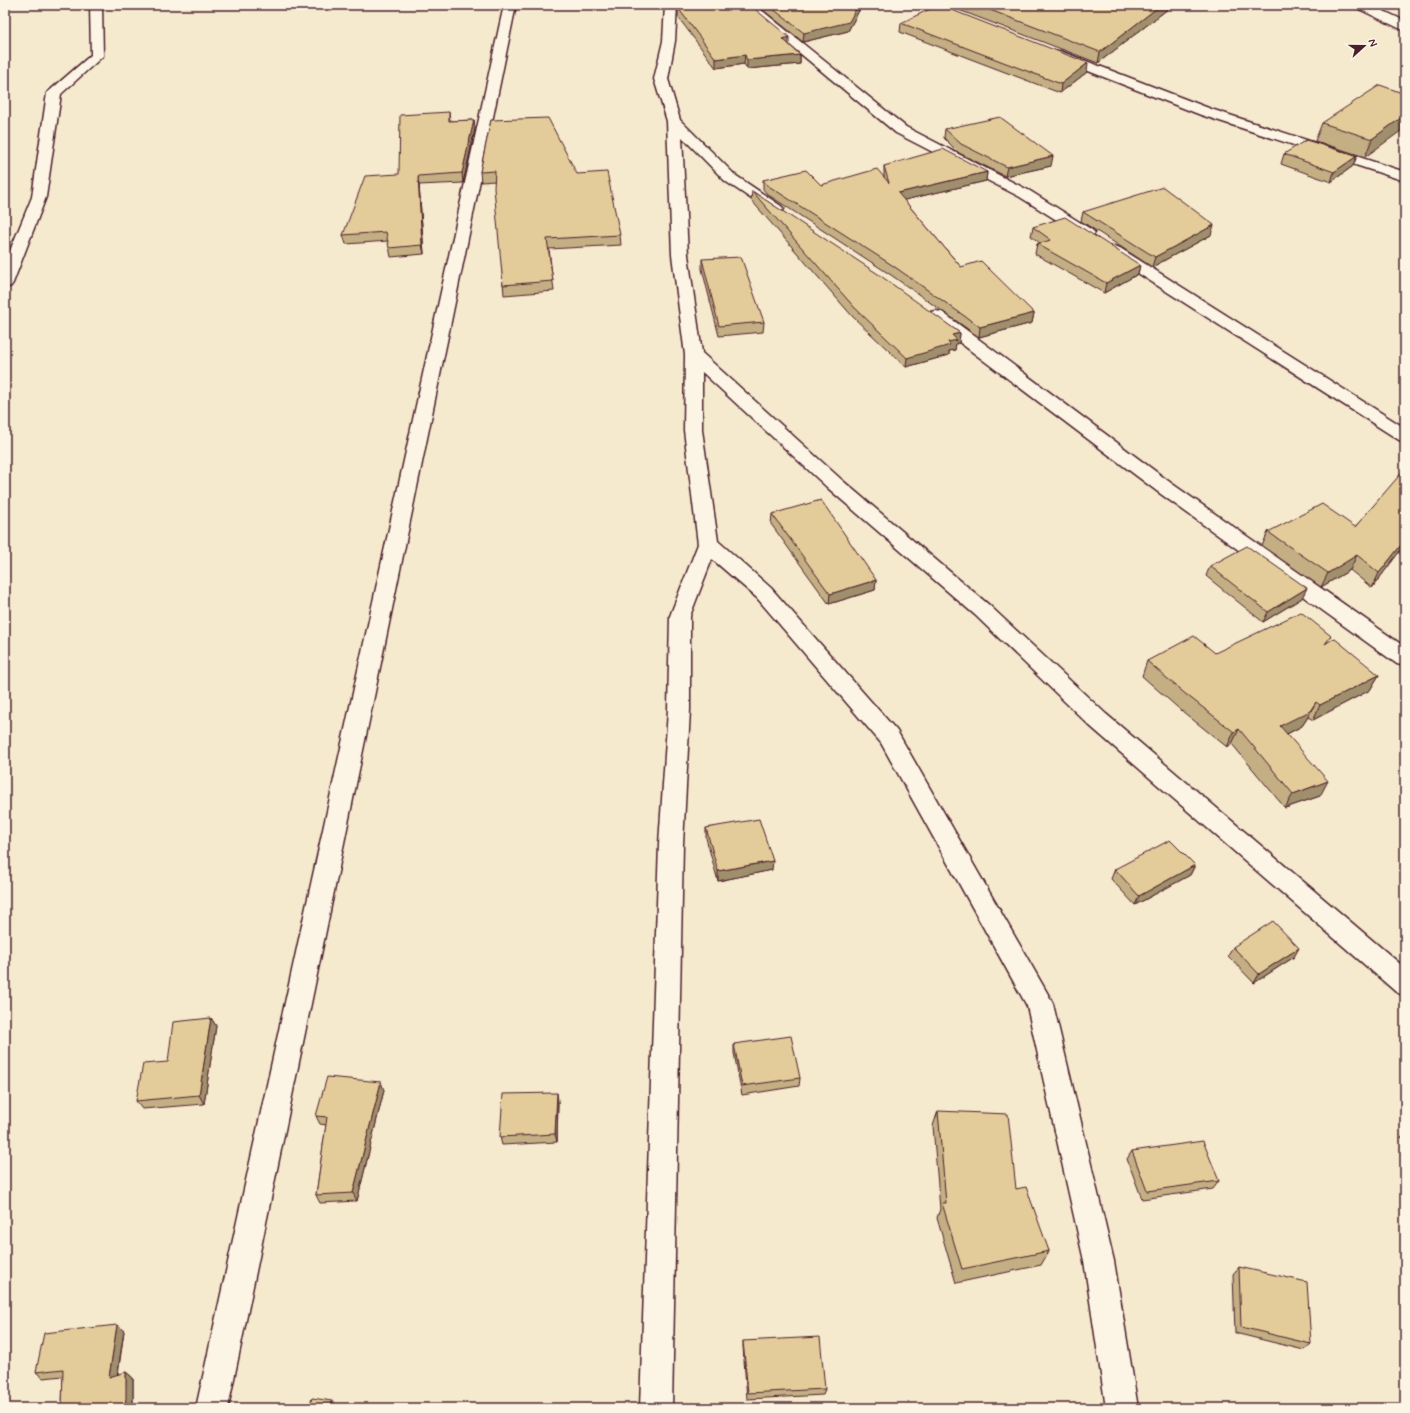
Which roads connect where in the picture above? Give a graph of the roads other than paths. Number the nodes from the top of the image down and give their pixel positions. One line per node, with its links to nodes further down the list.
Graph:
1 (96, 5): 11 (street)
2 (510, 5): 18 (street)
3 (671, 5): 8 (street)
4 (748, 5): 14 (street)
5 (1361, 5): 6 (street)
6 (1404, 25)
7 (1050, 51): 9 (street)
8 (674, 121): 10 (street); 13 (street)
9 (1405, 177)
10 (790, 218)
11 (5, 283)
12 (920, 305): 16 (street)
13 (694, 355): 15 (street); 17 (street)
14 (1405, 436)
15 (708, 544): 19 (street); 20 (street)
16 (1405, 658)
17 (1405, 984)
18 (212, 1408)
19 (656, 1408)
20 (1122, 1408)

